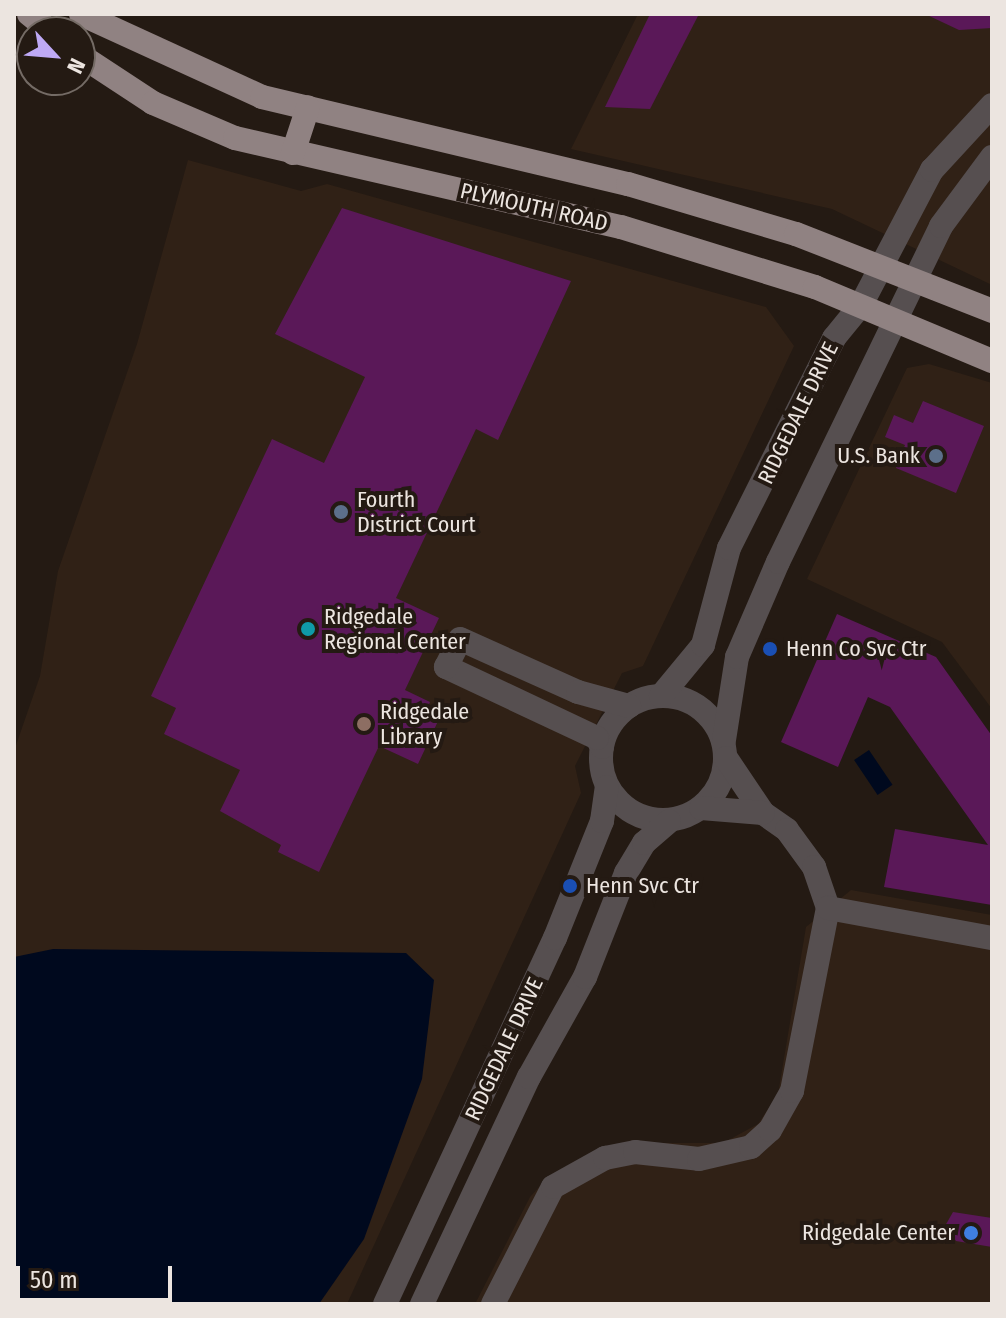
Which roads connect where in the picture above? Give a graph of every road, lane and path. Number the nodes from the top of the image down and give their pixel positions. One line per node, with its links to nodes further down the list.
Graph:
1 (81, 14): 4 (main road, PLYMOUTH ROAD)
2 (96, 66): 5 (main road, PLYMOUTH ROAD)
3 (992, 105): 7 (street, RIDGEDALE DRIVE)
4 (308, 107): 5 (main road); 7 (main road, PLYMOUTH ROAD)
5 (293, 153): 9 (main road, PLYMOUTH ROAD)
6 (992, 157): 8 (street, RIDGEDALE DRIVE)
7 (880, 266): 8 (main road, PLYMOUTH ROAD); 9 (street, RIDGEDALE DRIVE)
8 (913, 280): 10 (main road, PLYMOUTH ROAD); 11 (street, RIDGEDALE DRIVE)
9 (861, 305): 11 (main road, PLYMOUTH ROAD); 13 (street, RIDGEDALE DRIVE)
10 (992, 311)
11 (895, 317): 12 (main road, PLYMOUTH ROAD); 16 (street, RIDGEDALE DRIVE)
12 (992, 361)
13 (661, 696): 14 (street); 16 (street)
14 (629, 706): 15 (street); 15 (street)
15 (602, 747): 17 (street)
16 (725, 749): 18 (street); 19 (street)
17 (607, 787): 20 (street); 23 (street, RIDGEDALE DRIVE)
18 (701, 808): 19 (street); 20 (street)
19 (763, 813): 21 (street)
20 (669, 821): 24 (street, RIDGEDALE DRIVE)
21 (828, 908): 22 (street); 25 (street)
22 (992, 938)
23 (385, 1304)
24 (422, 1304)
25 (493, 1304)

